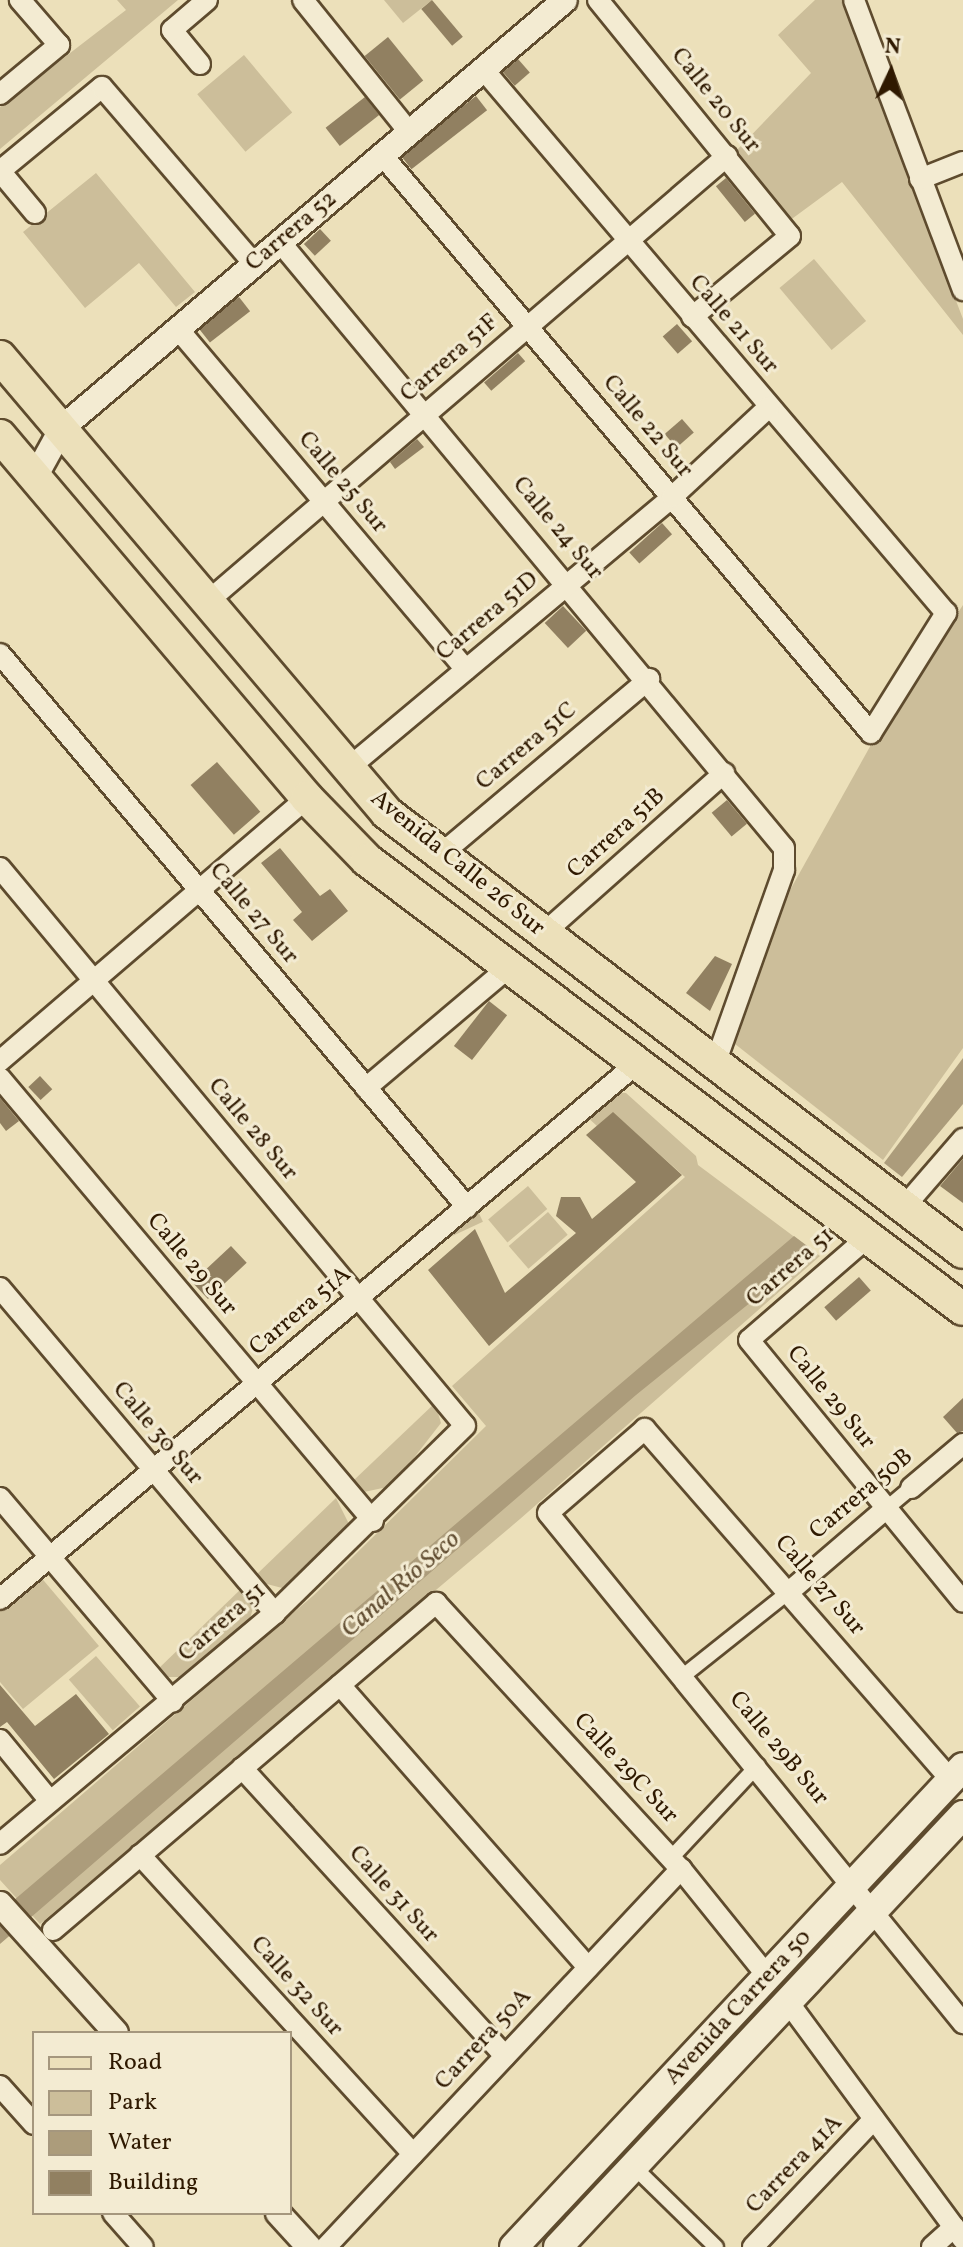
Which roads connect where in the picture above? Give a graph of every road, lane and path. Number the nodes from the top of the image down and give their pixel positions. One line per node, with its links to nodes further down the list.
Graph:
1 (20, 0): 9 (street)
2 (207, 0): 7 (street)
3 (303, 0): 10 (street)
4 (565, 0): 8 (street, Carrera 52)
5 (598, 0): 12 (street, Calle 20 Sur)
6 (854, 0): 15 (street)
7 (200, 64)
8 (483, 69): 10 (street, Carrera 52); 18 (street, Calle 21 Sur)
9 (0, 94)
10 (409, 132): 11 (street, Carrera 52)
11 (382, 155): 17 (street, Carrera 52); 22 (street, Calle 22 Sur)
12 (727, 156): 18 (street, Carrera 51F); 21 (street, Calle 20 Sur)
13 (963, 162): 15 (street)
14 (0, 171): 16 (street); 19 (street)
15 (920, 179): 20 (street)
16 (35, 213)
17 (280, 242): 19 (street, Carrera 52); 26 (street, Calle 24 Sur)
18 (627, 242): 21 (street, Calle 21 Sur); 22 (street, Carrera 51F)
19 (254, 264): 23 (street, Carrera 52)
20 (963, 290)
21 (692, 317): 25 (street, Calle 21 Sur)
22 (528, 327): 26 (street, Carrera 51F); 30 (street, Calle 22 Sur)
23 (178, 329): 27 (street, Carrera 52); 31 (street, Calle 25 Sur)
24 (0, 357): 27 (main road, Avenida Calle 26 Sur)
25 (769, 407): 30 (street, Carrera 51D); 37 (street, Calle 21 Sur)
26 (426, 414): 31 (street, Carrera 51F); 32 (street, Calle 24 Sur)
27 (62, 428): 29 (street, Carrera 52); 33 (main road, Avenida Calle 26 Sur)
28 (0, 436): 29 (main road, Avenida Calle 26 Sur)
29 (35, 477): 40 (main road, Avenida Calle 26 Sur)
30 (672, 497): 32 (street, Carrera 51D); 37 (street, Calle 22 Sur)
31 (324, 502): 33 (street, Carrera 51F); 35 (street, Calle 25 Sur)
32 (569, 584): 35 (street, Carrera 51D); 36 (street, Calle 24 Sur)
33 (207, 602): 38 (main road, Avenida Calle 26 Sur)
34 (0, 654): 43 (street, Calle 27 Sur)
35 (466, 670): 38 (street, Carrera 51D)
36 (649, 679): 39 (street, Calle 24 Sur); 41 (street, Carrera 51C)
37 (871, 733)
38 (346, 770): 41 (main road, Avenida Calle 26 Sur)
39 (724, 773): 44 (street, Carrera 51B); 48 (street, Calle 24 Sur)
40 (307, 798): 43 (street); 45 (main road, Avenida Calle 26 Sur)
41 (439, 856): 44 (main road, Avenida Calle 26 Sur)
42 (0, 868): 46 (street, Calle 28 Sur)
43 (200, 891): 46 (street); 51 (street, Calle 27 Sur)
44 (544, 933): 48 (main road, Avenida Calle 26 Sur)
45 (507, 969): 49 (main road, Avenida Calle 26 Sur); 51 (street)
46 (95, 981): 47 (street); 58 (street, Calle 28 Sur)
47 (0, 1061)
48 (715, 1064): 53 (main road, Avenida Calle 26 Sur)
49 (635, 1065): 54 (street, Carrera 51A); 55 (main road, Avenida Calle 26 Sur)
50 (0, 1078): 61 (street, Calle 29 Sur)
51 (366, 1088): 54 (street, Calle 27 Sur)
52 (963, 1139): 53 (street)
53 (905, 1206): 56 (main road, Avenida Calle 26 Sur)
54 (467, 1207): 58 (street, Carrera 51A)
55 (868, 1237): 59 (main road, Avenida Calle 26 Sur); 60 (street, Carrera 51)
56 (963, 1252)
57 (0, 1288): 65 (street, Calle 30 Sur)
58 (358, 1298): 61 (street, Carrera 51A); 62 (street, Calle 28 Sur)
59 (963, 1309)
60 (749, 1340): 68 (street, Calle 29 Sur)
61 (257, 1383): 65 (street, Carrera 51A); 69 (street, Calle 29 Sur)
62 (465, 1426): 69 (street, Carrera 51)
63 (645, 1429): 71 (street, Calle 27 Sur); 75 (street, Calle 29B Sur)
64 (963, 1444): 66 (street, Carrera 50B)
65 (154, 1470): 70 (street, Carrera 51A); 74 (street, Calle 30 Sur)
66 (911, 1488): 68 (street, Carrera 50B)
67 (0, 1498): 70 (street)
68 (887, 1508): 71 (street, Carrera 50B); 73 (street, Calle 29 Sur)
69 (373, 1521): 74 (street, Carrera 51)
70 (50, 1557): 72 (street, Carrera 51A); 77 (street)
71 (790, 1591): 75 (street, Carrera 50B); 81 (street, Calle 27 Sur)
72 (0, 1599)
73 (963, 1601)
74 (275, 1613): 77 (street, Carrera 51)
75 (683, 1676): 79 (street, Calle 29B Sur)
76 (340, 1685): 80 (street); 86 (street, Calle 29C Sur); 91 (street)
77 (173, 1702): 82 (street, Carrera 51)
78 (0, 1740): 82 (street)
79 (758, 1765): 86 (street, Carrera 50A); 87 (street, Calle 29B Sur)
80 (242, 1768): 85 (street); 96 (street, Calle 31 Sur)
81 (957, 1774): 87 (main road, Avenida Carrera 50)
82 (50, 1801): 84 (street, Carrera 51)
83 (963, 1815): 89 (main road, Avenida Carrera 50)
84 (0, 1844)
85 (140, 1855): 90 (street); 100 (street, Calle 32 Sur)
86 (676, 1863): 91 (street, Carrera 50A); 92 (street, Calle 29C Sur)
87 (855, 1884): 89 (street, Calle 29B Sur); 92 (main road, Avenida Carrera 50)
88 (0, 1904): 95 (street)
89 (875, 1909): 93 (main road, Avenida Carrera 50); 94 (street, Calle 29B Sur)
90 (53, 1930)
91 (588, 1967): 96 (street, Carrera 50A)
92 (768, 1977): 108 (main road, Avenida Carrera 50)
93 (788, 2002): 98 (street); 109 (main road, Avenida Carrera 50)
94 (963, 2023)
95 (114, 2031)
96 (505, 2056): 100 (street, Carrera 50A)
97 (0, 2086): 99 (street)
98 (874, 2119): 104 (street); 111 (street, Carrera 41A)
99 (32, 2122)
100 (413, 2154): 107 (street, Carrera 50A)
101 (638, 2171): 110 (street)
102 (115, 2215): 105 (street)
103 (280, 2215): 106 (street)
104 (958, 2233): 112 (street)
105 (143, 2247)
106 (309, 2247)
107 (326, 2247)
108 (514, 2247)
109 (558, 2247)
110 (716, 2247)
111 (753, 2247)
112 (932, 2247)

